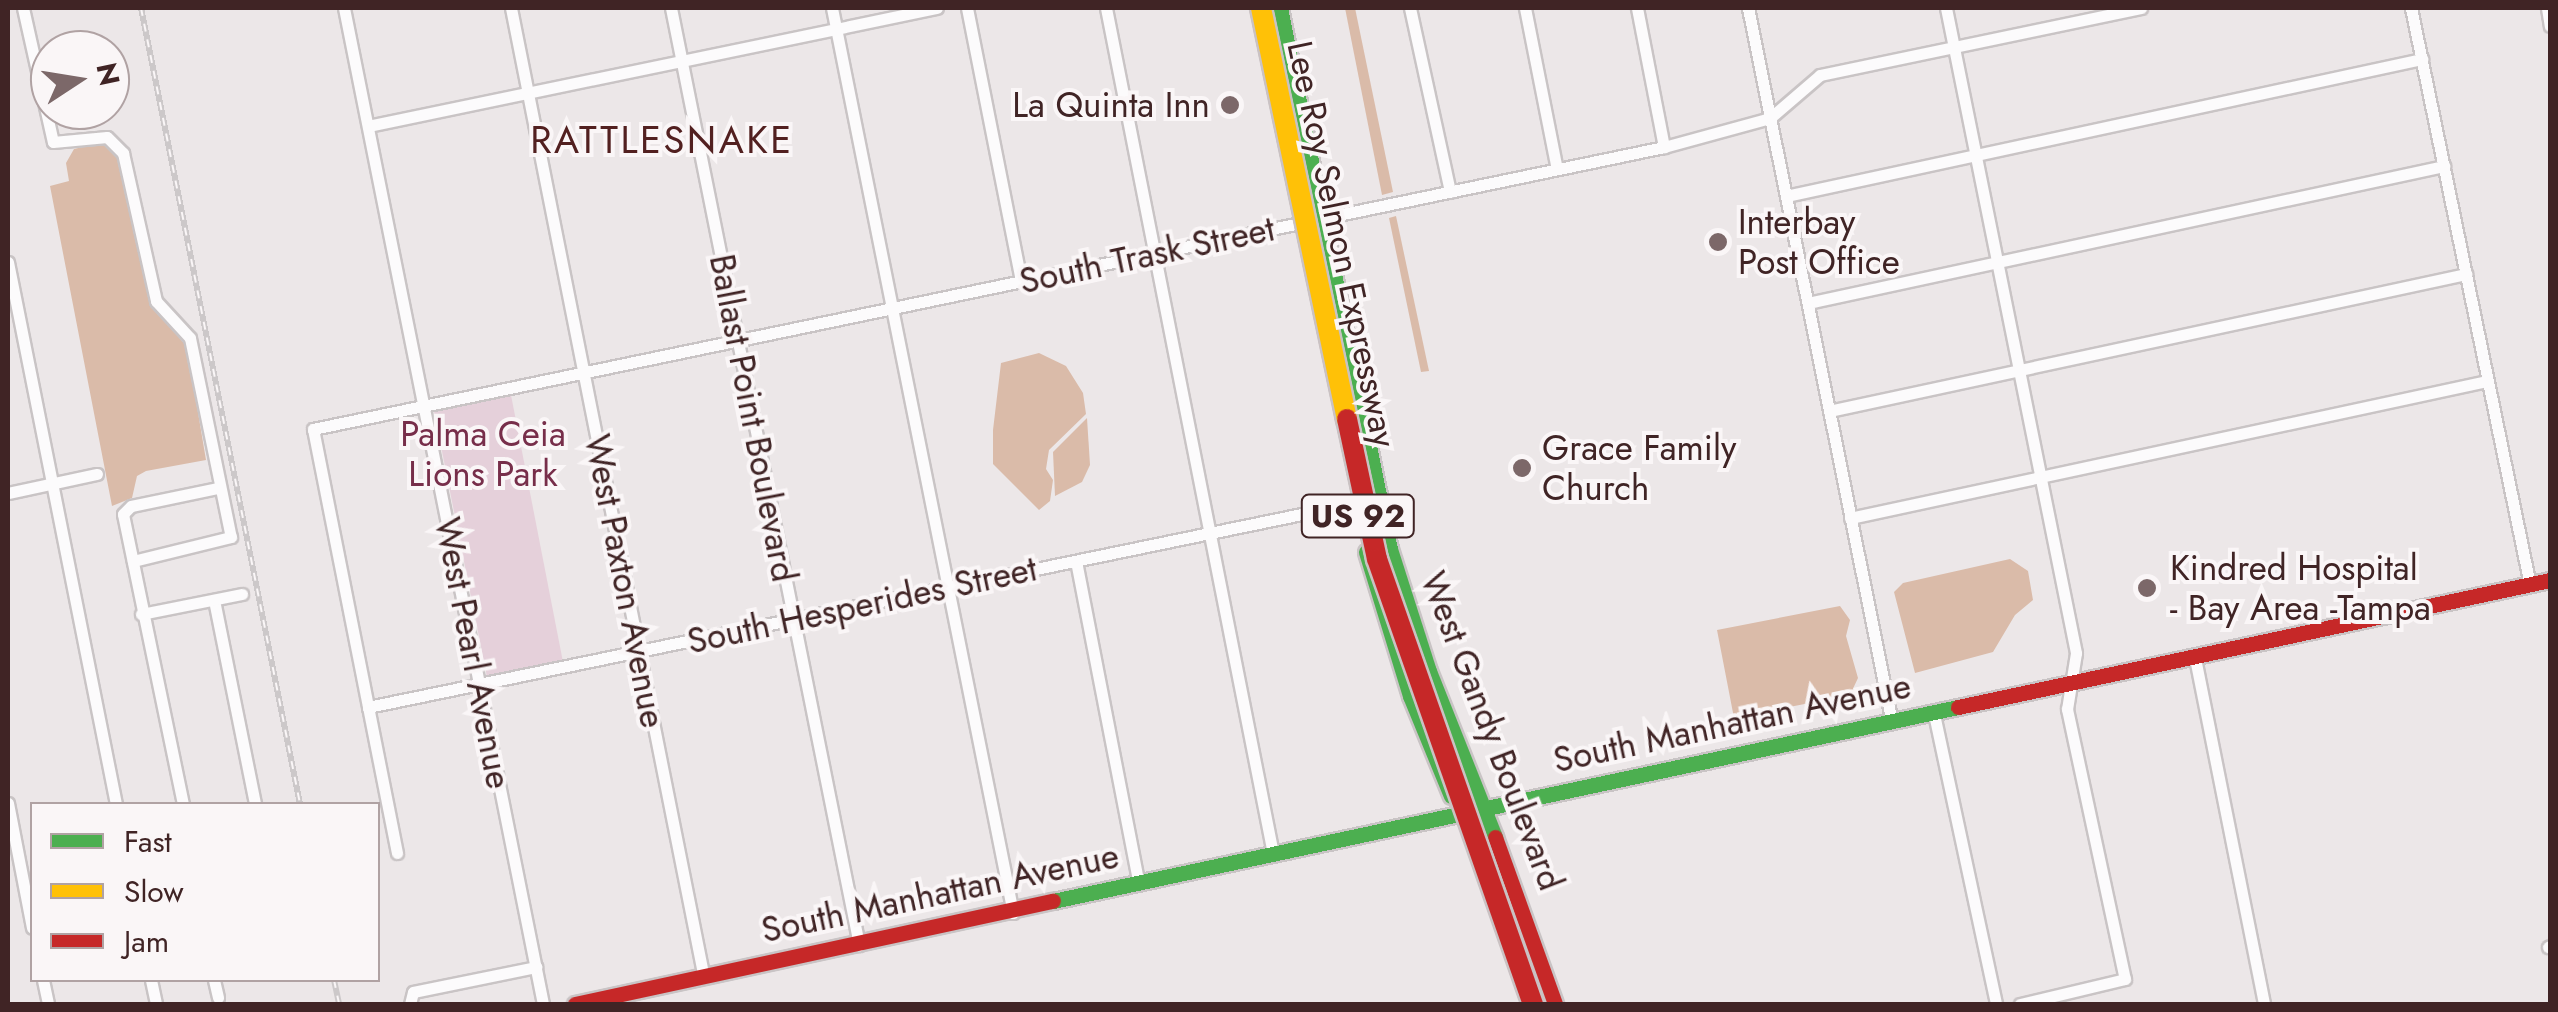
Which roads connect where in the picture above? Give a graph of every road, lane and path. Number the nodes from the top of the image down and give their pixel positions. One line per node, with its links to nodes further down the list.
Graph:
1 (23, 8): 54 (street)
2 (344, 8): 27 (street, West Pearl Avenue)
3 (511, 8): 25 (street, West Paxton Avenue)
4 (671, 8): 23 (street, Ballast Point Boulevard)
5 (832, 8): 20 (street)
6 (937, 8): 20 (street)
7 (967, 8): 40 (street)
8 (1106, 8): 36 (street)
9 (1258, 8): 24 (main road, West Gandy Boulevard / US 92); 93 (main road, Lee Roy Selmon Expressway, bridge)
10 (1276, 8): 34 (main road, West Gandy Boulevard / US 92); 94 (main road, Lee Roy Selmon Expressway)
11 (1410, 8): 32 (street)
12 (1525, 8): 31 (street)
13 (1636, 8): 28 (street)
14 (1748, 8): 26 (street)
15 (1946, 8): 21 (street)
16 (2141, 8): 21 (street, South Trask Street)
17 (2411, 8): 22 (street)
18 (2547, 8): 19 (street)
19 (2550, 26)
20 (837, 28): 23 (street); 42 (street)
21 (1954, 47): 26 (street, South Trask Street); 29 (street)
22 (2422, 58): 29 (street); 30 (street)
23 (682, 61): 25 (street); 44 (street, Ballast Point Boulevard)
24 (1272, 84): 34 (main road); 35 (main road, West Gandy Boulevard / US 92)
25 (527, 92): 27 (street); 46 (street, West Paxton Avenue)
26 (1770, 118): 28 (street, South Trask Street); 33 (street)
27 (368, 126): 49 (street, West Pearl Avenue)
28 (1664, 146): 31 (street, South Trask Street)
29 (1976, 155): 33 (street); 38 (street)
30 (2444, 166): 38 (street); 39 (street)
31 (1558, 169): 32 (street, South Trask Street)
32 (1450, 192): 34 (street, South Trask Street)
33 (1786, 196): 41 (street)
34 (1322, 218): 35 (street, South Trask Street); 43 (main road, West Gandy Boulevard / US 92)
35 (1299, 223): 36 (street, South Trask Street); 43 (main road); 48 (main road, West Gandy Boulevard / US 92)
36 (1154, 254): 40 (street, South Trask Street); 58 (street)
37 (8, 262): 53 (street)
38 (1998, 262): 41 (street); 45 (street)
39 (2466, 274): 45 (street); 47 (street)
40 (1021, 281): 42 (street, South Trask Street)
41 (1808, 303): 50 (street)
42 (892, 308): 44 (street, South Trask Street); 64 (street)
43 (1345, 331): 59 (main road, West Gandy Boulevard / US 92)
44 (738, 340): 46 (street, South Trask Street); 68 (street, Ballast Point Boulevard)
45 (2019, 370): 50 (street); 52 (street)
46 (583, 372): 49 (street, South Trask Street); 69 (street, West Paxton Avenue)
47 (2487, 381): 52 (street); 63 (street)
48 (1334, 395): 56 (main road, West Gandy Boulevard / US 92); 59 (main road)
49 (424, 406): 71 (street, West Pearl Avenue); 73 (street, South Trask Street)
50 (1829, 411): 57 (street)
51 (97, 474): 53 (street)
52 (2040, 477): 57 (street); 72 (street)
53 (52, 484): 55 (street); 76 (street)
54 (218, 488): 60 (street); 60 (street)
55 (8, 493)
56 (1356, 503): 58 (street, South Hesperides Street); 62 (main road, West Gandy Boulevard / US 92)
57 (1850, 518): 75 (street)
58 (1210, 533): 61 (street, South Hesperides Street); 83 (street)
59 (1390, 549): 80 (main road, West Gandy Boulevard / US 92)
60 (133, 561): 67 (street)
61 (1076, 561): 64 (street, South Hesperides Street); 84 (street)
62 (1370, 568): 80 (main road); 81 (main road, West Gandy Boulevard / US 92)
63 (2540, 582): 70 (main road, South Manhattan Avenue)
64 (948, 588): 68 (street, South Hesperides Street); 85 (street)
65 (242, 594): 66 (street)
66 (214, 600): 67 (street); 78 (street)
67 (142, 614): 77 (street)
68 (794, 619): 69 (street, South Hesperides Street); 87 (street, Ballast Point Boulevard)
69 (639, 651): 71 (street, South Hesperides Street); 89 (street, West Paxton Avenue)
70 (2194, 658): 72 (main road, South Manhattan Avenue); 97 (street)
71 (480, 684): 73 (street, South Hesperides Street); 88 (street, West Pearl Avenue)
72 (2071, 684): 74 (main road, South Manhattan Avenue); 96 (street)
73 (368, 707): 82 (street)
74 (1934, 714): 75 (main road, South Manhattan Avenue); 95 (street)
75 (1892, 723): 80 (main road, South Manhattan Avenue)
76 (116, 802)
77 (183, 802)
78 (256, 802)
79 (8, 803): 86 (street)
80 (1483, 810): 81 (main road, South Manhattan Avenue); 94 (main road, West Gandy Boulevard / US 92)
81 (1458, 814): 83 (main road, South Manhattan Avenue); 93 (main road, West Gandy Boulevard / US 92); 94 (main road)
82 (396, 853)
83 (1273, 854): 84 (main road, South Manhattan Avenue)
84 (1139, 884): 85 (main road, South Manhattan Avenue)
85 (1014, 913): 87 (main road, South Manhattan Avenue)
86 (30, 918)
87 (859, 945): 89 (main road, South Manhattan Avenue)
88 (536, 967): 90 (street); 91 (street, West Pearl Avenue)
89 (704, 978): 92 (main road, South Manhattan Avenue)
90 (411, 998)
91 (543, 1004)
92 (575, 1004)
93 (1531, 1004)
94 (1549, 1004)
95 (1996, 1004)
96 (2020, 1004)
97 (2264, 1004)

